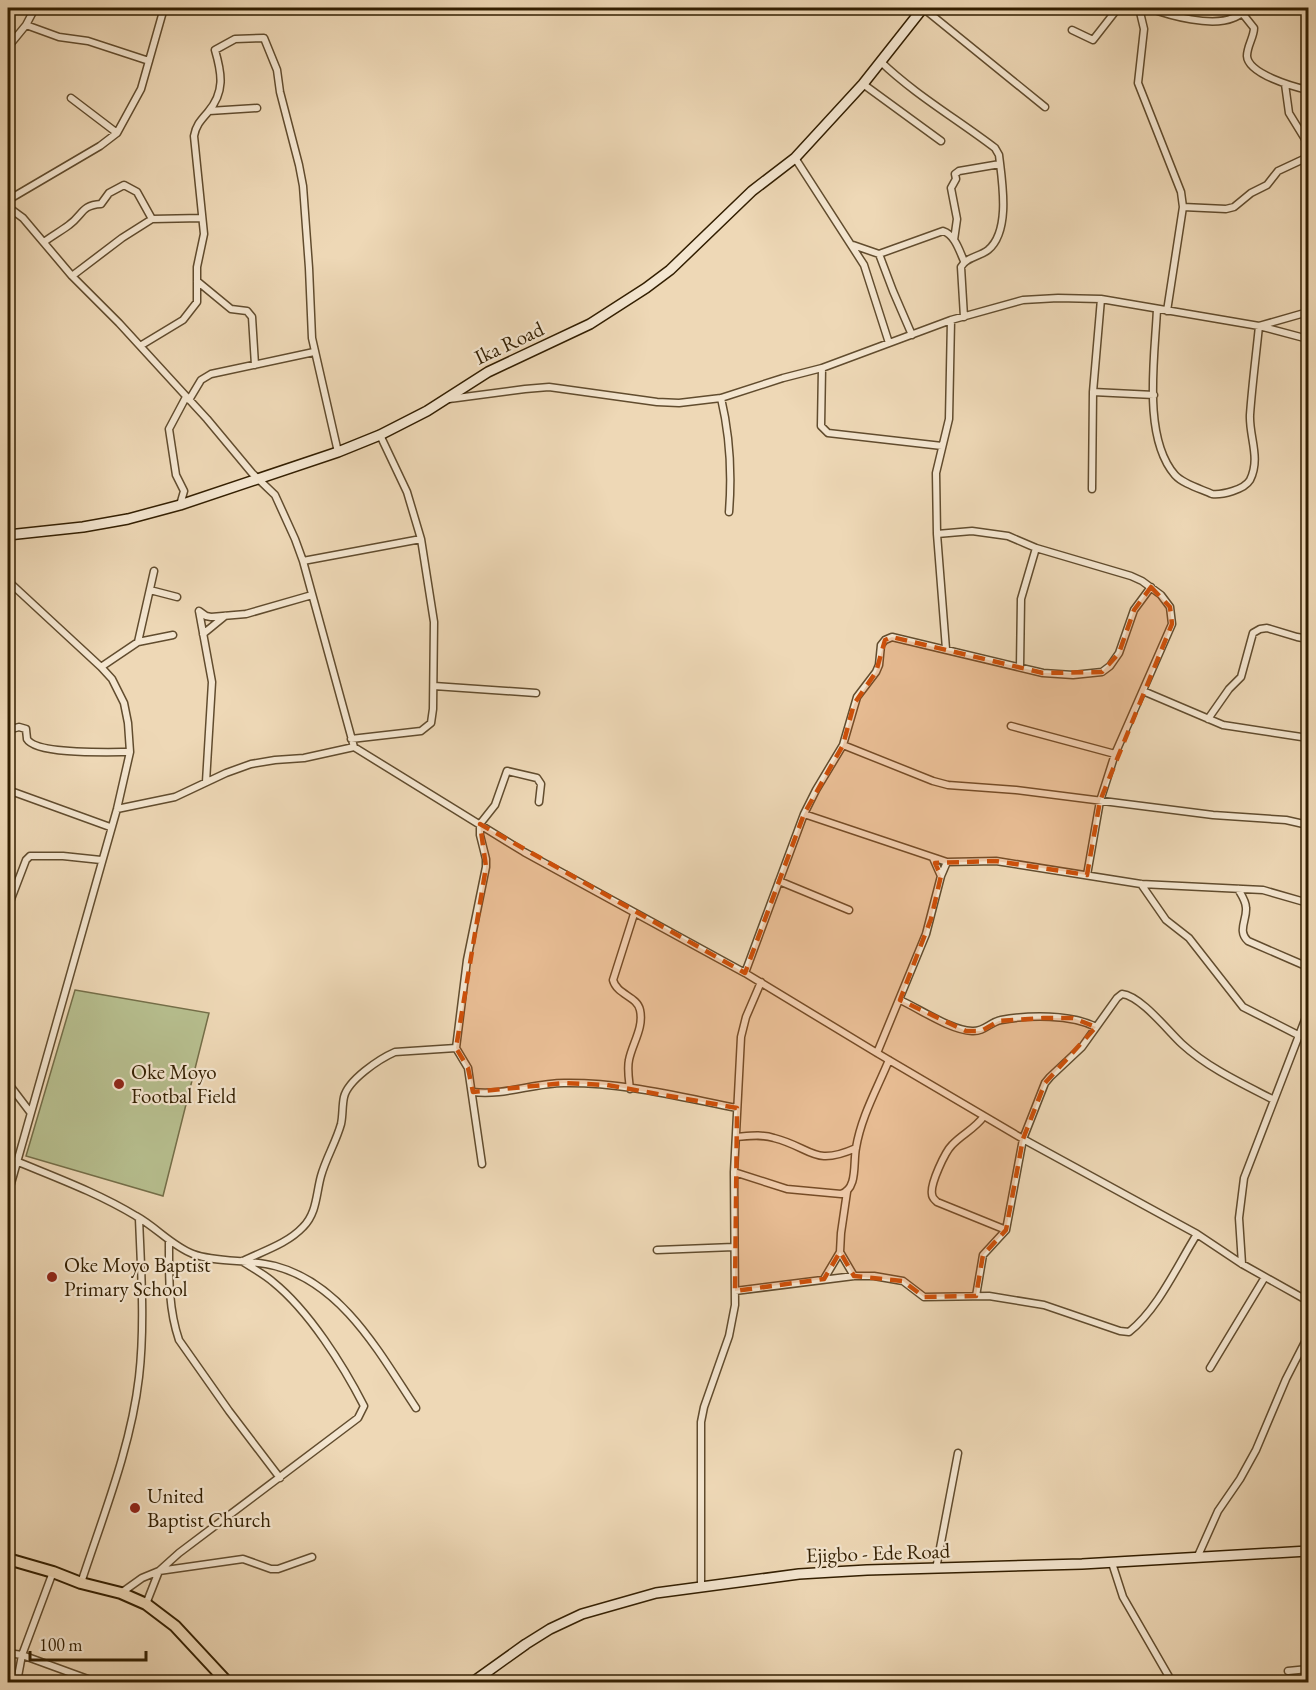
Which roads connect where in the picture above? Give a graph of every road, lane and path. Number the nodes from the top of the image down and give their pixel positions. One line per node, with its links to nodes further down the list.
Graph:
1 (35, 8): 9 (street)
2 (164, 8): 12 (street)
3 (923, 8): 13 (street, Ika Road); 18 (street)
4 (1118, 8): 10 (street)
5 (1139, 8): 29 (street)
6 (1149, 8): 8 (street)
7 (1250, 8): 8 (street)
8 (1242, 13): 15 (street)
9 (26, 25): 11 (street); 12 (street)
10 (1072, 30)
11 (8, 46)
12 (149, 61): 21 (street)
13 (880, 61): 14 (street, Ika Road); 26 (street)
14 (863, 84): 22 (street); 24 (street, Ika Road)
15 (1285, 84): 16 (street); 23 (street)
16 (1308, 90)
17 (71, 98): 21 (street)
18 (1045, 107)
19 (257, 108): 20 (street)
20 (209, 111): 30 (street); 50 (street)
21 (117, 133): 27 (street)
22 (941, 141)
23 (1308, 144)
24 (795, 158): 34 (street); 57 (street, Ika Road)
25 (1308, 158): 29 (street)
26 (1000, 164): 32 (street); 36 (street)
27 (8, 200)
28 (8, 207): 33 (street)
29 (1183, 207): 41 (street)
30 (202, 218): 31 (street); 38 (street)
31 (152, 219): 33 (street); 37 (street)
32 (954, 240): 35 (street); 36 (street)
33 (44, 242): 37 (street)
34 (852, 245): 35 (street); 48 (street)
35 (879, 254): 46 (street)
36 (964, 261): 43 (street)
37 (72, 276): 49 (street)
38 (197, 281): 49 (street); 51 (street)
39 (1101, 299): 40 (street); 43 (street); 53 (street)
40 (1157, 309): 41 (street); 54 (street)
41 (1167, 311): 45 (street)
42 (1308, 312): 45 (street)
43 (964, 317): 44 (street)
44 (951, 321): 46 (street); 59 (street)
45 (1259, 327): 47 (street); 54 (street)
46 (912, 335): 48 (street)
47 (1308, 339)
48 (889, 343): 52 (street)
49 (140, 346): 56 (street)
50 (314, 352): 51 (street); 60 (street)
51 (255, 366): 56 (street)
52 (822, 368): 55 (street); 59 (street)
53 (1093, 392): 54 (street); 62 (street)
54 (1154, 395)
55 (721, 398): 57 (street); 64 (street)
56 (187, 399): 61 (street); 63 (street)
57 (442, 400): 58 (street, Ika Road)
58 (380, 435): 60 (street, Ika Road); 67 (street)
59 (942, 446): 65 (street)
60 (338, 452): 61 (street, Ika Road)
61 (258, 477): 63 (street, Ika Road); 69 (street)
62 (1092, 489)
63 (180, 505): 66 (street, Ika Road)
64 (729, 512)
65 (937, 534): 68 (street); 81 (street)
66 (8, 535)
67 (421, 539): 69 (street); 84 (street)
68 (1036, 548): 72 (street); 83 (street)
69 (303, 561): 74 (street)
70 (154, 571): 73 (street)
71 (8, 581): 82 (street)
72 (1151, 587): 83 (street); 85 (street)
73 (150, 590): 75 (street); 80 (street)
74 (312, 595): 76 (street); 91 (street)
75 (177, 597)
76 (225, 616): 77 (street); 77 (street)
77 (203, 634): 96 (street)
78 (173, 635): 80 (street)
79 (1308, 639): 87 (street)
80 (138, 642): 82 (street)
81 (946, 649): 83 (street); 92 (street)
82 (101, 667): 94 (street)
83 (1020, 667)
84 (434, 686): 86 (street); 91 (street)
85 (1143, 691): 87 (street); 95 (street)
86 (536, 693)
87 (1208, 720): 90 (street)
88 (1011, 726): 95 (street)
89 (8, 730): 94 (street)
90 (1308, 738)
91 (351, 739): 93 (street)
92 (843, 745): 98 (street); 101 (street)
93 (354, 747): 96 (street); 102 (street)
94 (130, 752): 100 (street)
95 (1115, 754): 98 (street)
96 (206, 782): 100 (street)
97 (8, 790): 104 (street)
98 (1100, 801): 103 (street); 108 (street)
99 (539, 802): 102 (street)
100 (117, 809): 104 (street)
101 (804, 814): 105 (street); 110 (street)
102 (480, 824): 116 (street); 124 (street)
103 (1308, 825)
104 (110, 827): 106 (street)
105 (933, 858): 107 (street); 109 (street)
106 (101, 860): 114 (street); 132 (street)
107 (947, 862): 108 (street); 109 (street)
108 (1087, 875): 111 (street)
109 (941, 876): 120 (street)
110 (779, 880): 115 (street); 118 (street)
111 (1141, 884): 112 (street); 123 (street)
112 (1238, 889): 113 (street); 117 (street)
113 (1308, 903)
114 (8, 907)
115 (849, 910)
116 (634, 914): 118 (street); 128 (street)
117 (1308, 967)
118 (746, 973): 119 (street)
119 (761, 982): 125 (street); 131 (street)
120 (900, 1000): 122 (street); 125 (street)
121 (1308, 1011): 123 (street)
122 (1096, 1027): 130 (street); 135 (street)
123 (1300, 1036): 130 (street)
124 (456, 1048): 129 (street); 151 (street)
125 (877, 1053): 126 (street)
126 (889, 1060): 133 (street); 136 (street)
127 (8, 1083): 132 (street)
128 (630, 1089): 129 (street); 131 (street)
129 (473, 1092): 138 (street)
130 (1274, 1100): 152 (street)
131 (737, 1108): 134 (street)
132 (30, 1112): 137 (street)
133 (984, 1116): 135 (street); 145 (street)
134 (736, 1137): 136 (street); 141 (street)
135 (1023, 1139): 145 (street); 146 (street)
136 (856, 1148): 142 (street)
137 (16, 1161): 140 (street); 144 (street)
138 (482, 1164)
139 (8, 1165): 140 (street)
140 (13, 1172): 143 (street)
141 (734, 1172): 142 (street); 148 (street)
142 (847, 1192): 150 (street)
143 (8, 1194)
144 (139, 1218): 147 (street); 172 (street)
145 (1006, 1230): 157 (street)
146 (1197, 1234): 152 (street); 157 (street)
147 (169, 1240): 151 (street); 163 (street)
148 (734, 1246): 149 (street); 156 (street)
149 (657, 1250)
150 (840, 1252): 153 (street); 155 (street)
151 (242, 1262): 161 (street); 163 (street)
152 (1242, 1264): 154 (street)
153 (854, 1275): 155 (street); 157 (street)
154 (1265, 1277): 158 (street); 160 (street)
155 (824, 1279): 156 (street)
156 (735, 1290): 173 (street)
157 (976, 1296)
158 (1308, 1301)
159 (1308, 1336): 166 (street)
160 (1210, 1368)
161 (416, 1408)
162 (958, 1452): 169 (street)
163 (280, 1478): 170 (street)
164 (1308, 1551): 166 (street, Ejigbo - Ede Road)
165 (312, 1557): 170 (street)
166 (1197, 1558): 168 (street, Ejigbo - Ede Road)
167 (8, 1559): 171 (main road)
168 (1112, 1563): 169 (street, Ejigbo - Ede Road); 184 (street)
169 (936, 1569): 173 (street, Ejigbo - Ede Road)
170 (159, 1571): 174 (street); 175 (street)
171 (53, 1572): 172 (main road); 177 (street)
172 (81, 1583): 174 (main road)
173 (701, 1586): 183 (street, Ejigbo - Ede Road)
174 (121, 1593): 175 (main road)
175 (146, 1604): 182 (main road)
176 (8, 1653): 177 (street)
177 (22, 1655): 180 (street); 181 (street)
178 (1308, 1669): 179 (street)
179 (1288, 1671)
180 (17, 1683)
181 (96, 1683)
182 (227, 1683)
183 (473, 1683)
184 (1172, 1683)

